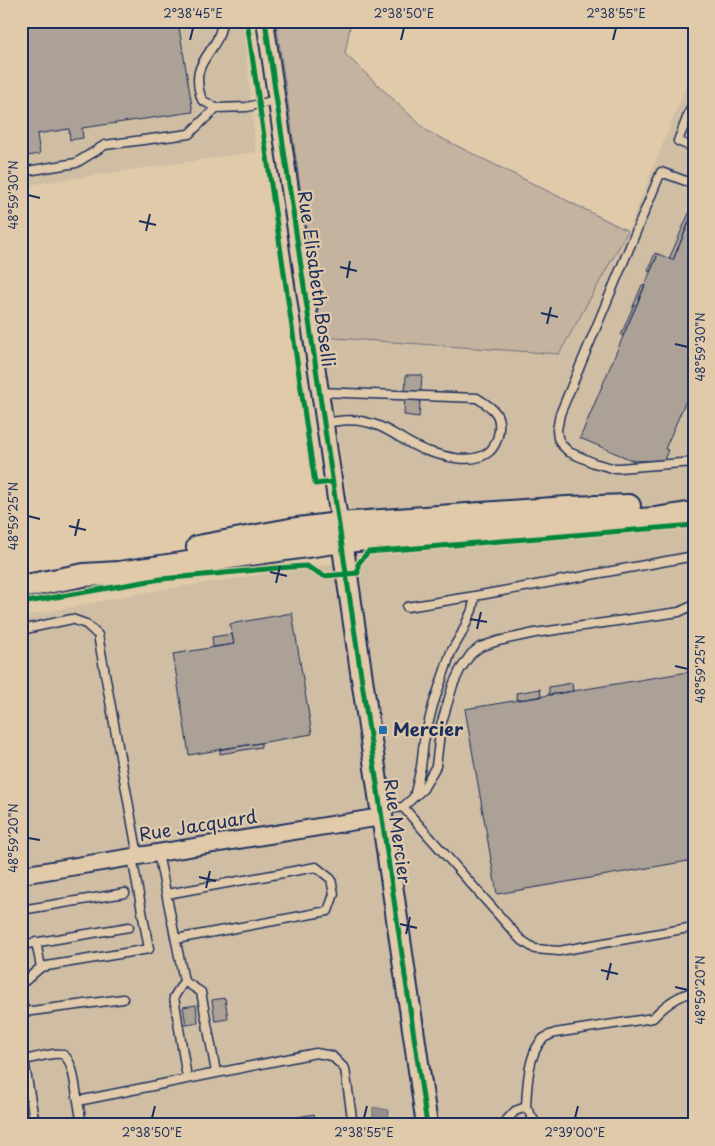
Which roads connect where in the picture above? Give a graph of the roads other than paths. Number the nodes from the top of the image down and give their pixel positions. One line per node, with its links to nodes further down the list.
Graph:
1 (222, 21): 5 (lane)
2 (265, 21): 3 (street, Rue Elisabeth Boselli)
3 (276, 100): 5 (lane); 9 (street, Rue Elisabeth Boselli)
4 (694, 100): 6 (lane)
5 (216, 108): 7 (lane)
6 (694, 148)
7 (21, 172)
8 (694, 184): 11 (lane)
9 (319, 392): 10 (street, Rue Elisabeth Boselli); 10 (lane)
10 (324, 424): 14 (street, Rue Elisabeth Boselli)
11 (694, 462)
12 (694, 504): 14 (main road)
13 (694, 513): 14 (main road)
14 (340, 532): 16 (main road); 23 (street, Rue Mercier)
15 (694, 556): 17 (lane)
16 (21, 587)
17 (475, 596): 19 (lane); 21 (lane)
18 (694, 605): 21 (lane)
19 (407, 607)
20 (21, 630): 25 (lane)
21 (414, 798): 22 (lane)
22 (403, 807): 23 (lane); 31 (lane)
23 (381, 813): 24 (street, Rue Jacquard); 50 (street, Rue Mercier)
24 (158, 853): 25 (street, Rue Jacquard); 28 (lane)
25 (135, 856): 26 (street, Rue Jacquard); 35 (lane)
26 (21, 875)
27 (125, 893): 29 (lane)
28 (167, 894): 32 (lane); 32 (lane)
29 (21, 910)
30 (129, 927): 33 (lane)
31 (694, 927)
32 (176, 938): 36 (lane)
33 (36, 942): 34 (lane); 35 (lane)
34 (21, 945)
35 (41, 967): 37 (lane)
36 (184, 981): 43 (lane); 44 (lane)
37 (21, 982)
38 (694, 992): 46 (lane)
39 (21, 996): 41 (lane)
40 (123, 999): 41 (lane)
41 (23, 1012)
42 (23, 1060): 45 (lane); 47 (lane)
43 (216, 1072): 44 (lane); 49 (lane)
44 (187, 1078): 45 (lane)
45 (78, 1101): 48 (lane)
46 (526, 1107): 51 (lane); 52 (lane)
47 (35, 1125)
48 (82, 1125)
49 (353, 1125)
50 (427, 1125)
51 (502, 1125)
52 (537, 1125)

